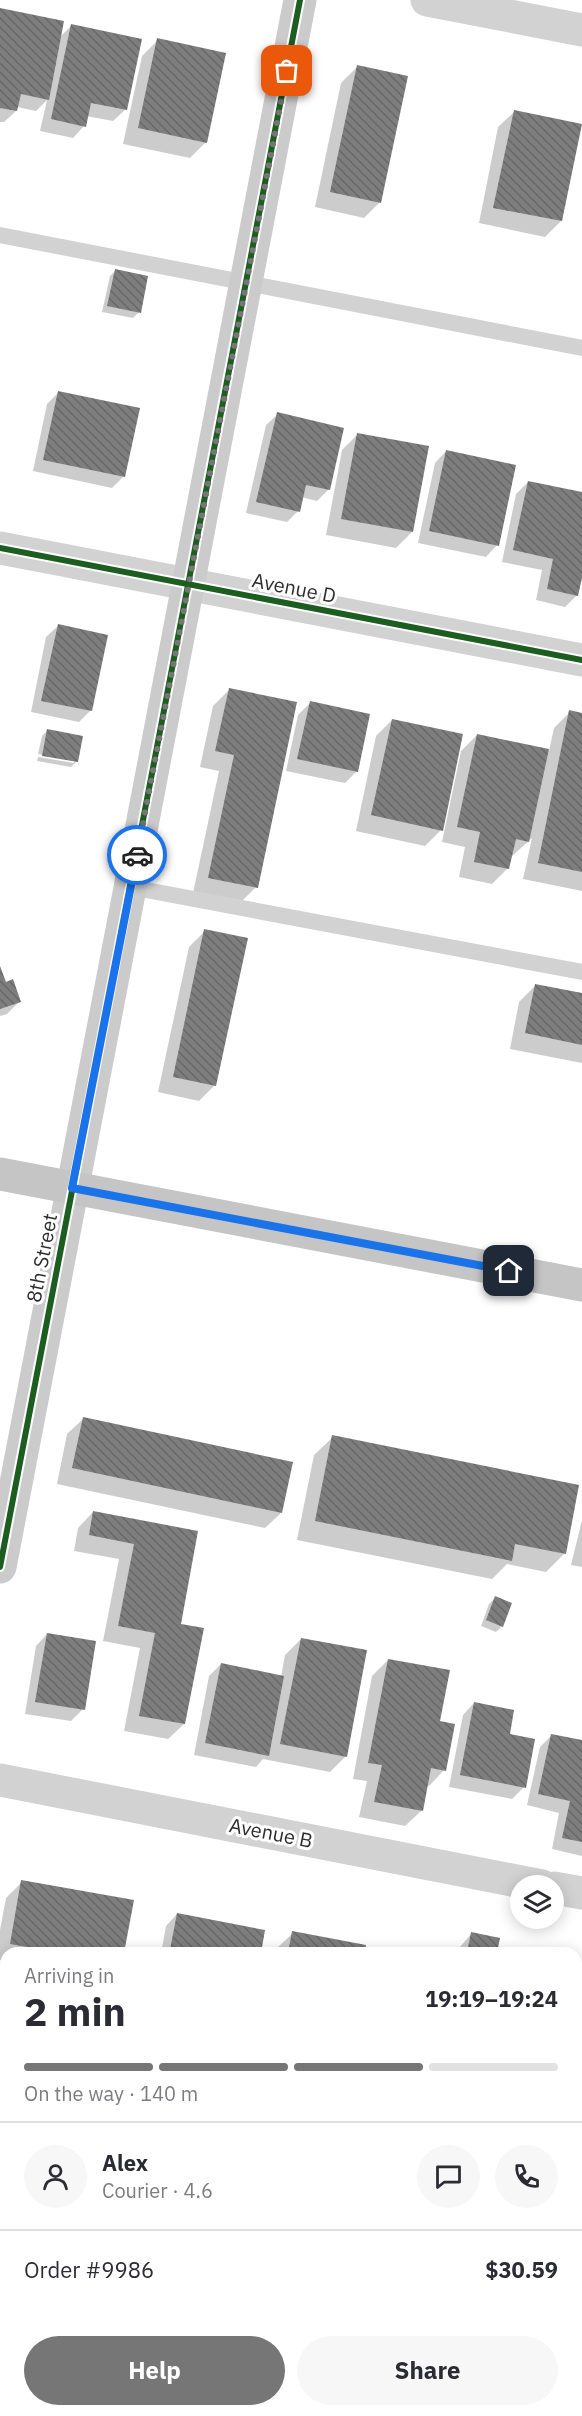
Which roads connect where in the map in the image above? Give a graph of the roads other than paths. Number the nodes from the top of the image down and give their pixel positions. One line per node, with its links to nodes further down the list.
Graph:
1 (300, 0): 5 (street, 8th Street)
2 (427, 0): 3 (street)
3 (582, 30)
4 (0, 235): 5 (lane)
5 (247, 282): 6 (lane); 8 (street, 8th Street)
6 (582, 348)
7 (0, 548): 8 (street, Avenue D)
8 (189, 585): 9 (street, Avenue D); 10 (street, 8th Street)
9 (582, 660)
10 (130, 887): 11 (lane); 13 (street, 8th Street)
11 (582, 972)
12 (0, 1174): 13 (main road)
13 (72, 1188): 14 (main road); 15 (street, 8th Street)
14 (582, 1285)
15 (0, 1567)
16 (0, 1780): 17 (street, Avenue B)
17 (510, 1880)
18 (564, 1890): 19 (street)
19 (582, 1893)

